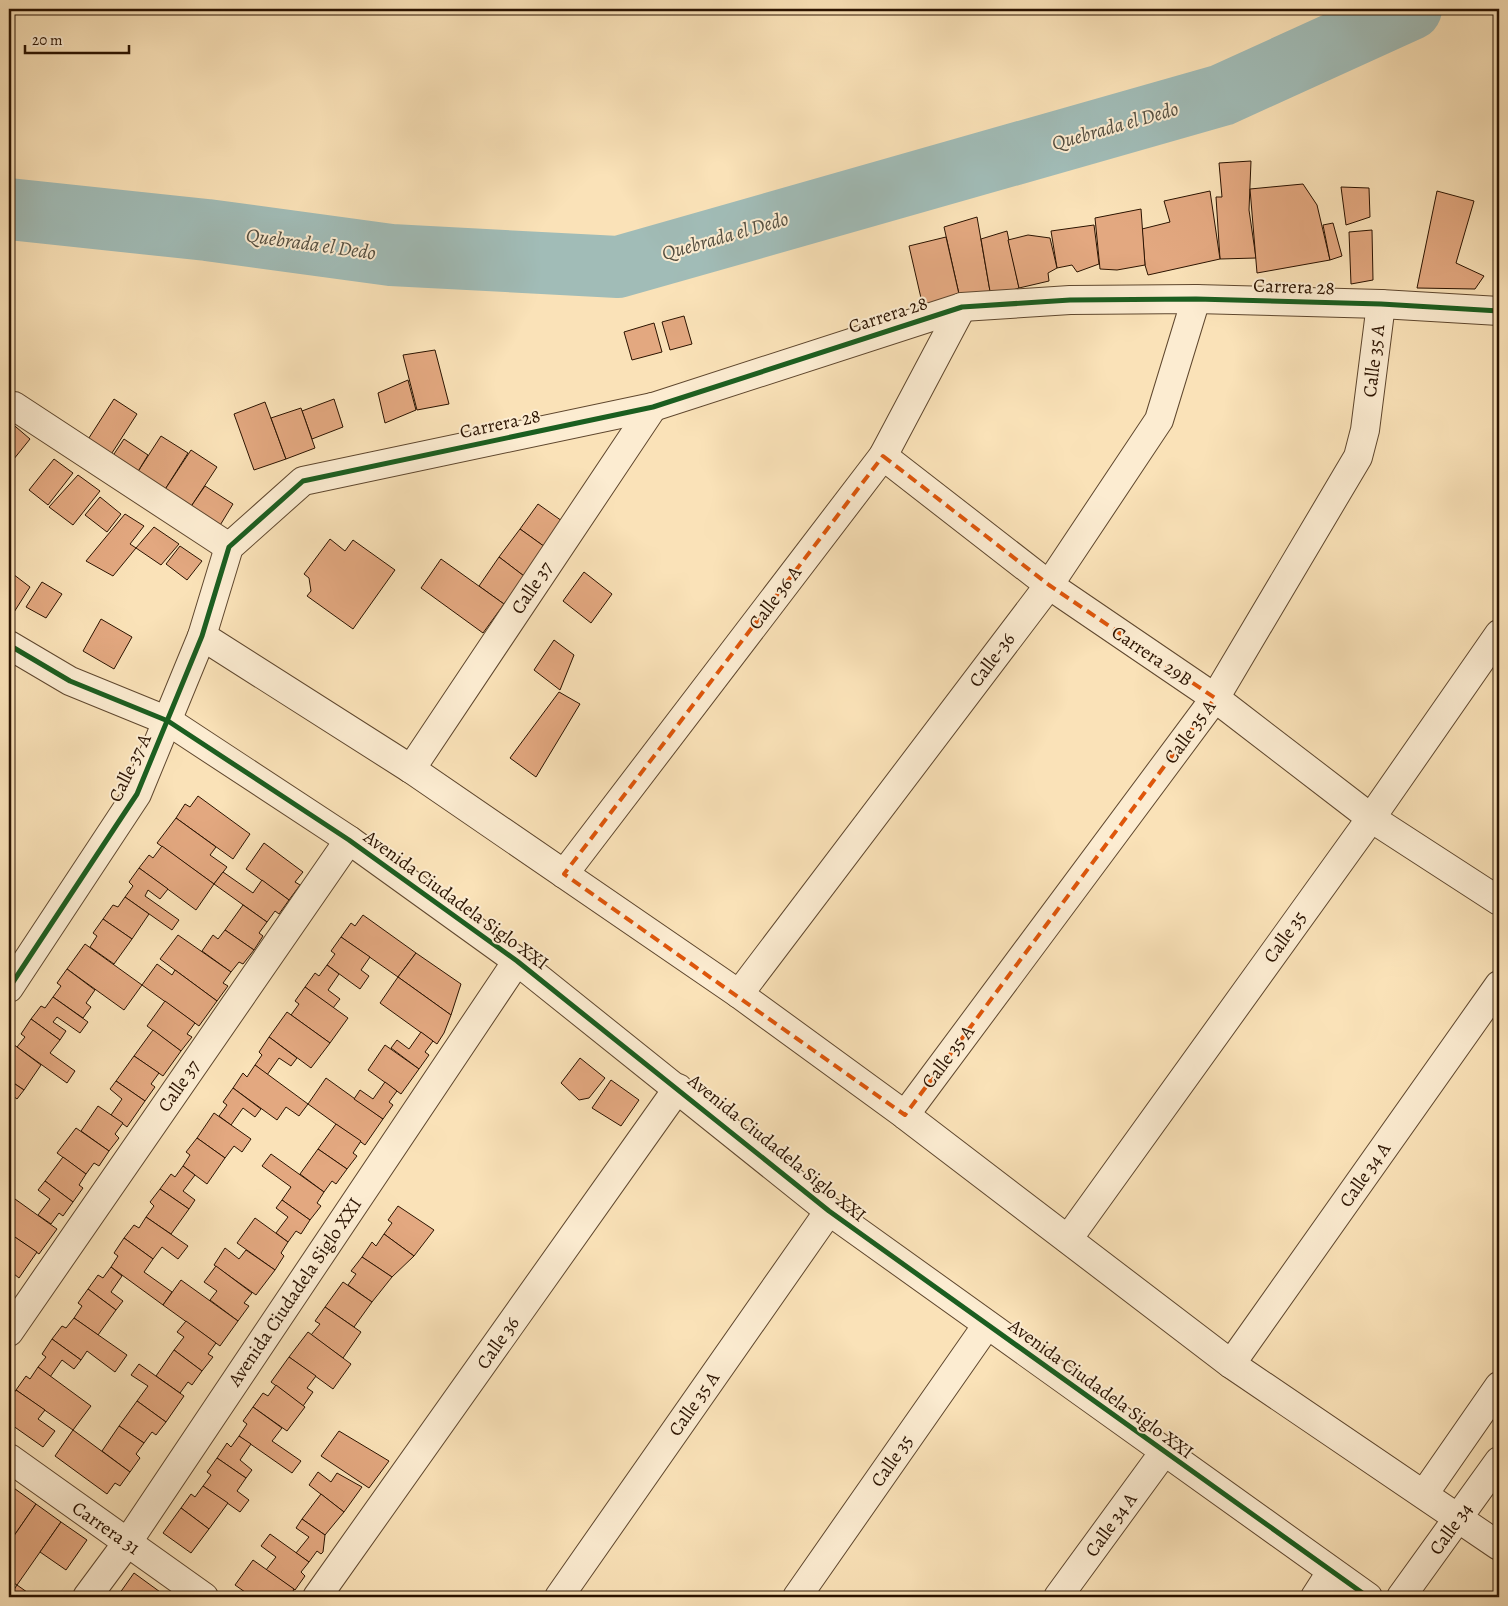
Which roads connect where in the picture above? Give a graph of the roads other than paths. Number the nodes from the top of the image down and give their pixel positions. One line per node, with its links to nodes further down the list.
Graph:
1 (1196, 299): 2 (street, Carrera 28); 3 (street, Carrera 28); 9 (street, Calle-36)
2 (1381, 304): 4 (street, Carrera 28); 13 (street, Calle 35 A)
3 (962, 307): 6 (street, Carrera 28); 7 (street, Calle 36 A)
4 (1499, 311)
5 (14, 406): 8 (street)
6 (653, 407): 8 (street, Carrera 28); 15 (street, Calle 37)
7 (883, 456): 9 (street, Carrera 29B); 18 (street, Calle 36 A)
8 (229, 547): 11 (street, Calle 37 A)
9 (1049, 585): 13 (street, Carrera 29B); 23 (street, Calle-36)
10 (1499, 634): 16 (street, Calle 35)
11 (202, 636): 14 (street, Calle 37 A); 15 (street)
12 (9, 645): 14 (street, Avenida Ciudadela Siglo XXI)
13 (1214, 698): 16 (street, Carrera 29B); 25 (street, Calle 35 A)
14 (168, 721): 17 (street, Avenida Ciudadela Siglo XXI); 22 (street, Calle 37 A)
15 (411, 769): 18 (street)
16 (1371, 818): 19 (street, Carrera 29B); 27 (street, Calle 35)
17 (349, 840): 20 (street, Avenida Ciudadela Siglo XXI); 29 (street, Calle 37)
18 (564, 874): 23 (street)
19 (1499, 901)
20 (516, 961): 24 (street, Avenida Ciudadela Siglo XXI); 37 (street, Avenida Ciudadela Siglo XXI)
21 (1499, 985): 30 (street, Calle 34 A)
22 (9, 988)
23 (739, 994): 25 (street)
24 (678, 1088): 26 (street, Avenida Ciudadela Siglo XXI); 42 (street, Calle 36)
25 (905, 1114): 27 (street)
26 (829, 1210): 28 (street, Avenida Ciudadela Siglo XXI); 43 (street, Calle 35 A)
27 (1068, 1239): 30 (street)
28 (987, 1325): 32 (street, Avenida Ciudadela Siglo XXI); 44 (street, Calle 35)
29 (9, 1332)
30 (1231, 1364): 35 (street)
31 (1499, 1386): 35 (street)
32 (1164, 1452): 39 (street, Avenida Ciudadela Siglo XXI); 45 (street, Calle 34 A)
33 (9, 1458): 37 (street, Carrera 31)
34 (1499, 1461): 36 (street, Calle 34)
35 (1424, 1494): 36 (street)
36 (1459, 1518): 38 (street); 48 (street, Calle 34)
37 (127, 1543): 40 (street, Avenida Ciudadela Siglo XXI); 41 (street, Carrera 31)
38 (1499, 1546)
39 (1331, 1572): 46 (street); 47 (street, Avenida Ciudadela Siglo XXI)
40 (87, 1597)
41 (204, 1597)
42 (317, 1597)
43 (559, 1597)
44 (797, 1597)
45 (1058, 1597)
46 (1315, 1597)
47 (1368, 1597)
48 (1401, 1597)

